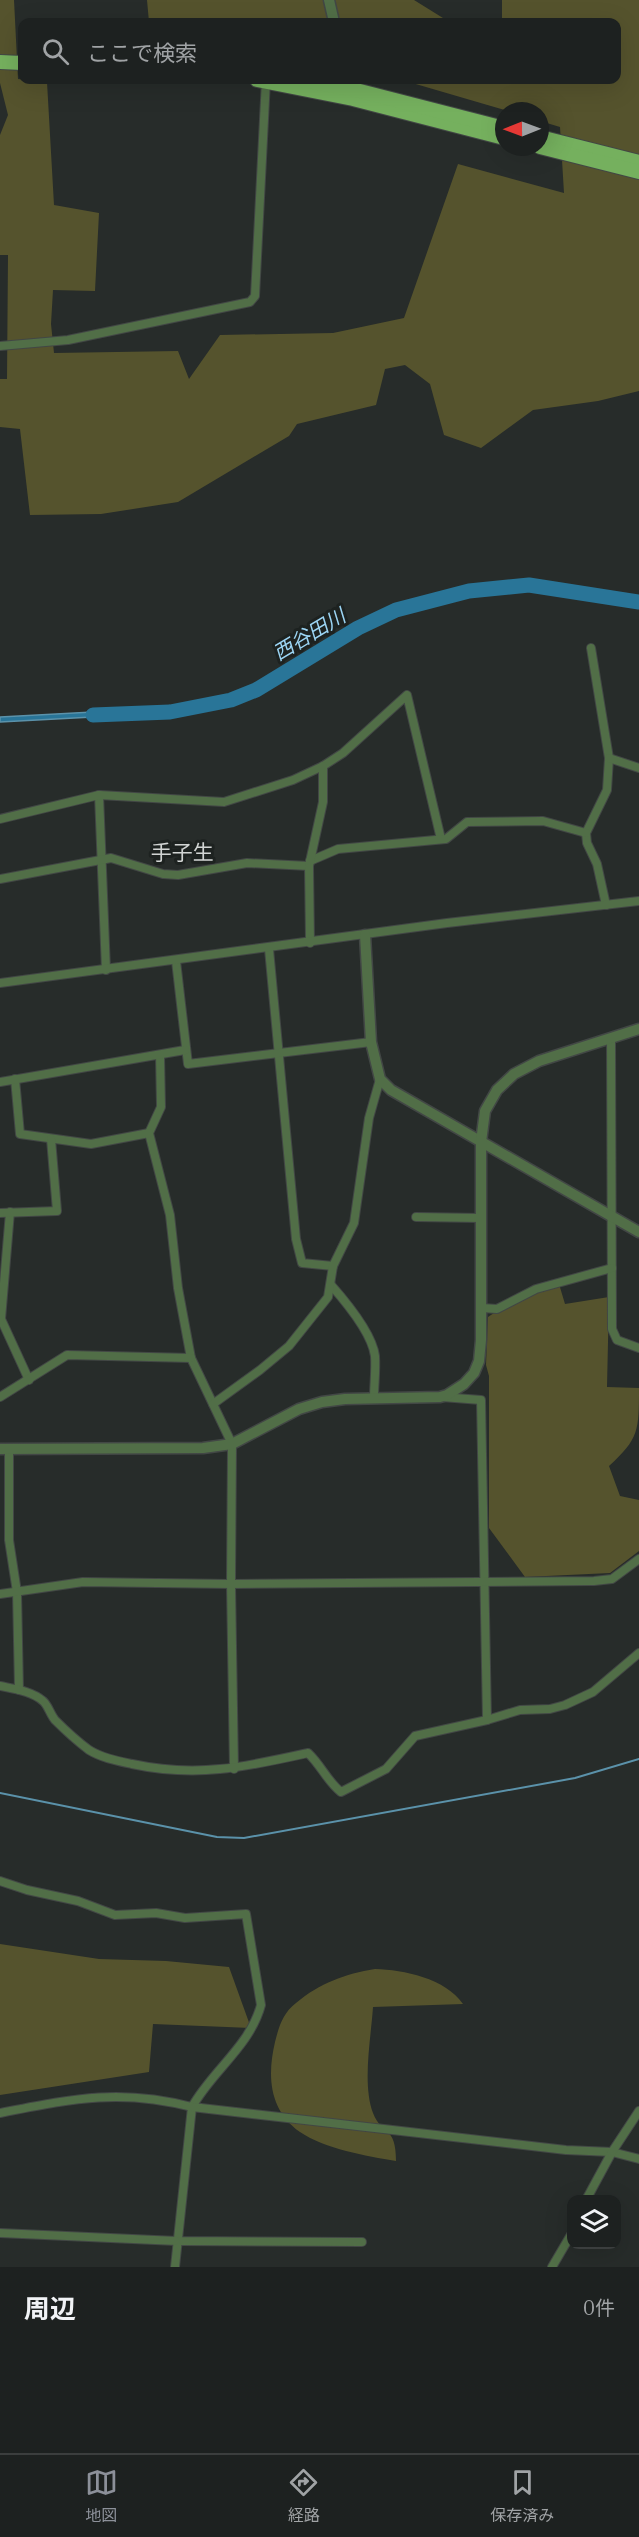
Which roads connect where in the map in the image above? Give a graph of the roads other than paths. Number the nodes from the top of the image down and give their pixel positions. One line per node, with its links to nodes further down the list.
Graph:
1 (329, 0): 2 (street)
2 (333, 18)
3 (0, 63): 4 (main road)
4 (18, 63)
5 (263, 84): 14 (street)
6 (278, 84): 9 (main road)
7 (336, 84): 8 (main road)
8 (495, 126)
9 (495, 136)
10 (549, 139): 12 (main road)
11 (549, 149): 13 (main road)
12 (639, 162)
13 (639, 172)
14 (0, 346)
15 (591, 648): 16 (street)
16 (609, 758): 18 (street); 21 (street)
17 (323, 766): 19 (street); 22 (street); 24 (street)
18 (639, 768)
19 (99, 795): 20 (street); 23 (street)
20 (0, 819)
21 (586, 833): 22 (street); 27 (street)
22 (441, 839): 24 (street)
23 (102, 860): 24 (street); 25 (street); 32 (street)
24 (309, 863): 29 (street)
25 (0, 879)
26 (639, 901): 27 (street)
27 (606, 905): 28 (street)
28 (365, 935): 29 (street); 36 (street)
29 (310, 943): 30 (street)
30 (269, 949): 31 (street); 38 (street)
31 (176, 961): 32 (street); 37 (street)
32 (106, 970): 33 (street)
33 (0, 983)
34 (639, 1029): 35 (street)
35 (611, 1038): 45 (street); 49 (street)
36 (371, 1042): 38 (street); 41 (street)
37 (185, 1050): 38 (street); 39 (street)
38 (278, 1053): 53 (street)
39 (160, 1055): 40 (street); 43 (street)
40 (15, 1079): 42 (street); 44 (street)
41 (380, 1079): 45 (street); 53 (street)
42 (0, 1082)
43 (149, 1133): 44 (street); 58 (street)
44 (51, 1139): 47 (street)
45 (481, 1142): 49 (street); 50 (street)
46 (0, 1212): 47 (street)
47 (10, 1212): 52 (street)
48 (416, 1217): 50 (street)
49 (613, 1217): 51 (street); 54 (street)
50 (481, 1218): 56 (street)
51 (639, 1232)
52 (3, 1263): 59 (street)
53 (333, 1266): 55 (street)
54 (612, 1268): 56 (street); 57 (street)
55 (331, 1285): 62 (street); 63 (street)
56 (482, 1308): 61 (street)
57 (639, 1348)
58 (191, 1358): 59 (street); 63 (street)
59 (29, 1380): 60 (street)
60 (0, 1397)
61 (440, 1397): 62 (street); 67 (street)
62 (374, 1398): 64 (street)
63 (213, 1404): 64 (street)
64 (232, 1444): 65 (street); 68 (street)
65 (4, 1450): 69 (street)
66 (639, 1559): 67 (street)
67 (486, 1581): 68 (street); 74 (street)
68 (231, 1584): 69 (street); 75 (street)
69 (17, 1592): 70 (street); 73 (street)
70 (0, 1594)
71 (639, 1653): 74 (street)
72 (0, 1686): 73 (street)
73 (19, 1690): 75 (street)
74 (487, 1720): 75 (street)
75 (234, 1769)
76 (0, 1881): 77 (street)
77 (192, 2107): 79 (street); 80 (street); 84 (street)
78 (639, 2111): 80 (street)
79 (0, 2113)
80 (612, 2152): 81 (street); 82 (street)
81 (639, 2159)
82 (588, 2195)
83 (0, 2233): 84 (street)
84 (177, 2241): 85 (street); 87 (street)
85 (362, 2242)
86 (567, 2242): 88 (street)
87 (175, 2267)
88 (552, 2267)

